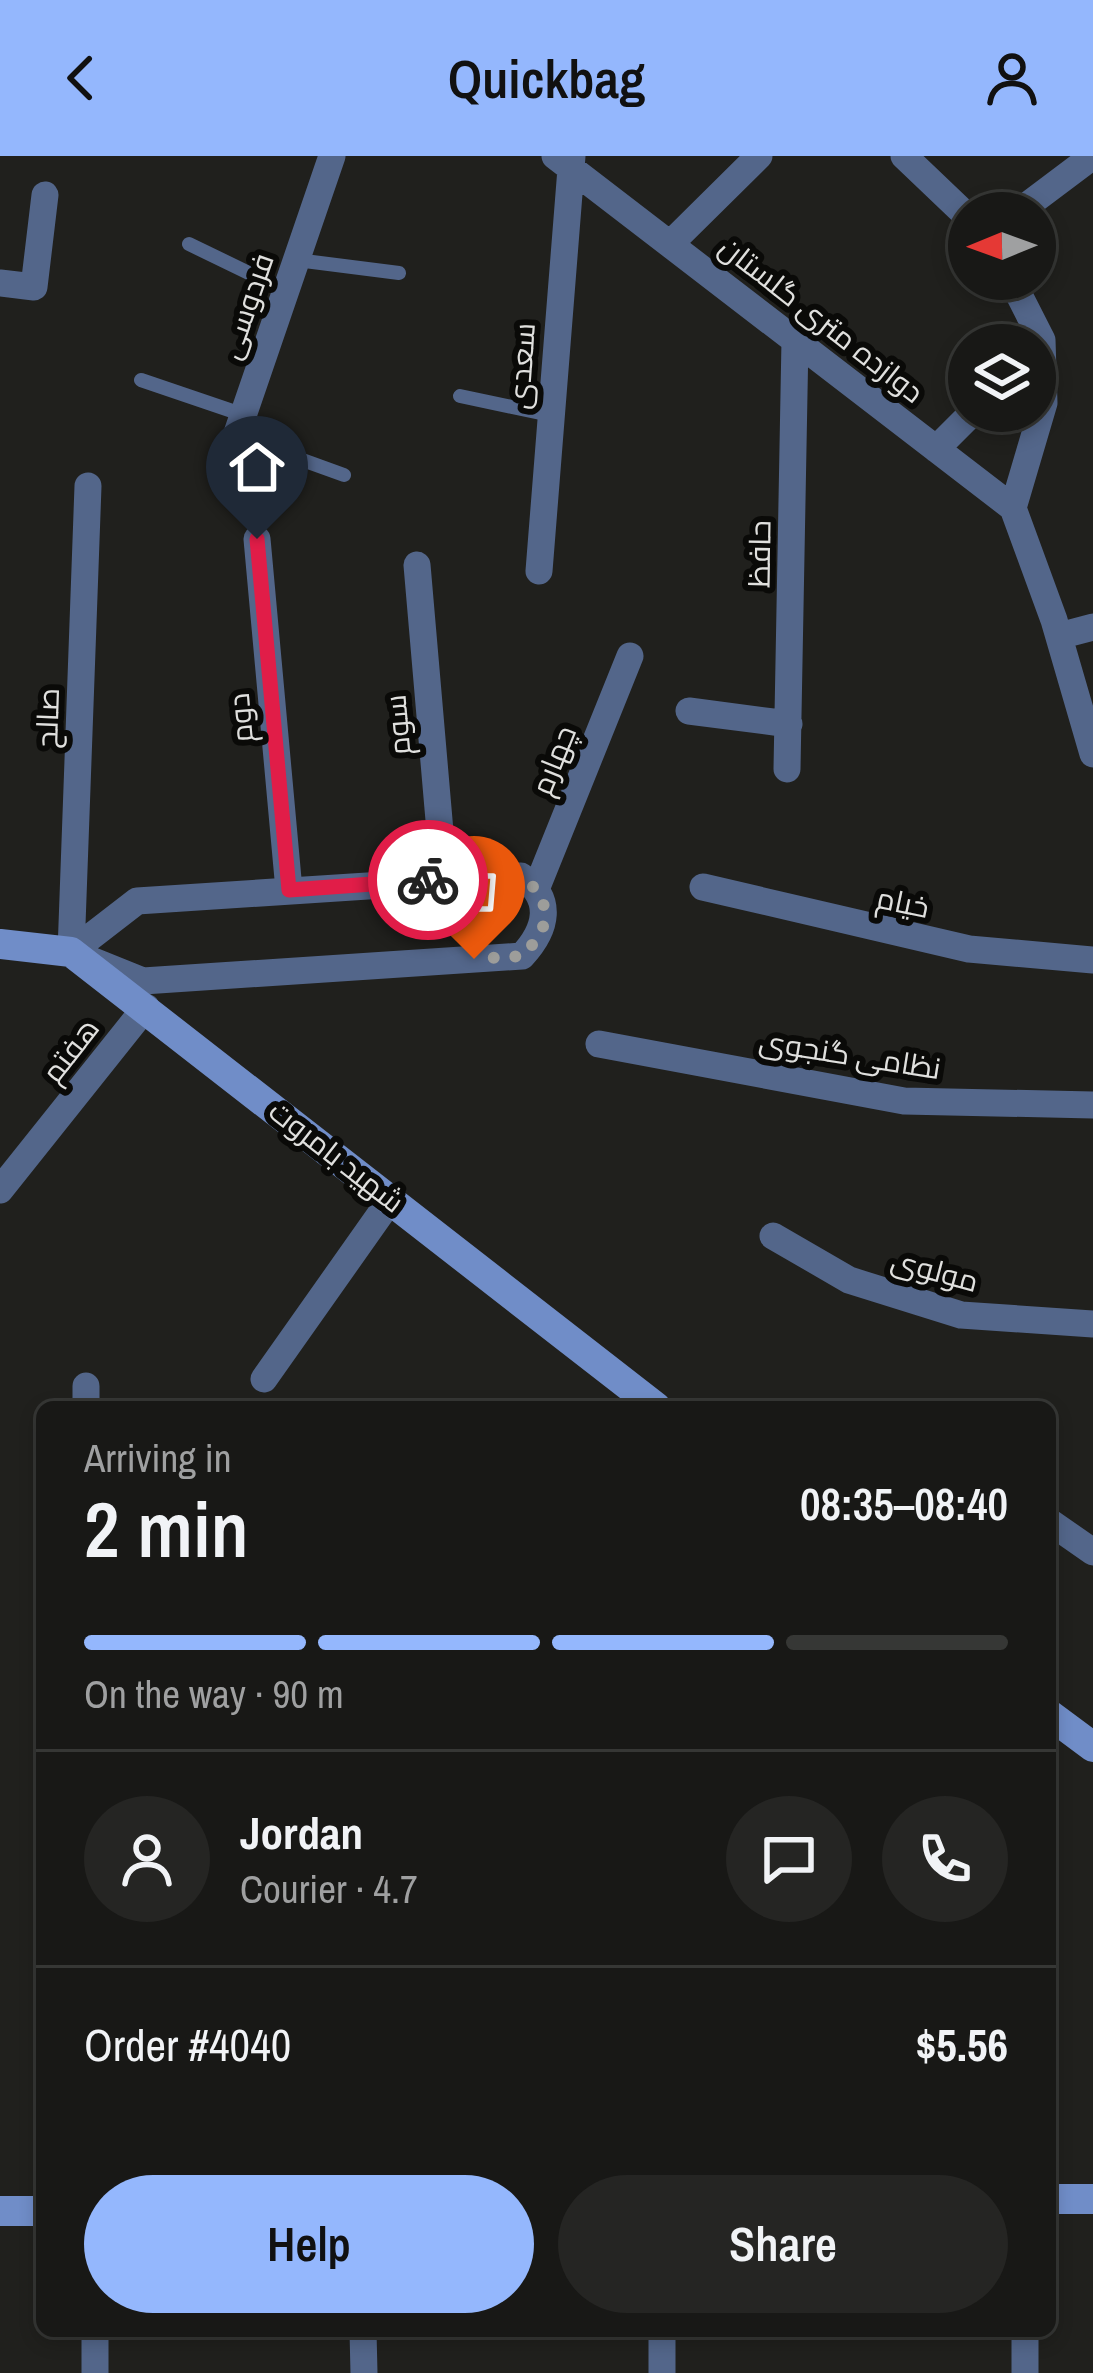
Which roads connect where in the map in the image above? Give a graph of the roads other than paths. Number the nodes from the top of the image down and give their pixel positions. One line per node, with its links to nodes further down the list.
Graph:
1 (332, 156): 11 (street, فردوسی)
2 (759, 156): 10 (street)
3 (904, 156): 8 (street)
4 (1093, 156): 6 (street)
5 (566, 160): 10 (street, دوازده متری گلستان); 19 (street, سعدی)
6 (1045, 192)
7 (46, 195): 13 (street)
8 (948, 198)
9 (189, 244): 14 (lane)
10 (670, 244): 16 (street, دوازده متری گلستان)
11 (296, 260): 12 (lane); 14 (street, فردوسی)
12 (399, 273)
13 (0, 283)
14 (286, 291): 20 (street, فردوسی)
15 (1022, 300): 26 (street)
16 (795, 340): 22 (street, دوازده متری گلستان); 34 (street, حافظ)
17 (141, 380): 20 (lane)
18 (460, 396): 19 (lane)
19 (550, 415): 29 (street, سعدی)
20 (240, 426): 23 (lane); 24 (street, فردوسی)
21 (953, 432): 22 (street)
22 (936, 449): 26 (street, دوازده متری گلستان)
23 (344, 475)
24 (222, 477)
25 (88, 486): 42 (street, صالح)
26 (1013, 508): 31 (street)
27 (257, 539): 40 (street, دوم)
28 (416, 566): 37 (street, سوم)
29 (538, 571)
30 (1093, 627): 31 (street)
31 (1059, 636): 35 (street)
32 (630, 656): 38 (street, چهارم)
33 (689, 711): 34 (street)
34 (789, 724): 36 (street, حافظ)
35 (1093, 754)
36 (787, 769)
37 (444, 878): 38 (street); 40 (street)
38 (537, 887): 42 (street, چهارم)
39 (703, 887): 43 (street, خیام)
40 (289, 890): 42 (street)
41 (0, 944): 42 (main road, شهید بامروت)
42 (71, 952): 44 (main road, شهید بامروت)
43 (1093, 960)
44 (146, 1006): 47 (street, هفتم); 48 (main road, شهید بامروت)
45 (599, 1044): 46 (street, نظامی گنجوی)
46 (1093, 1105)
47 (0, 1190)
48 (392, 1199): 51 (street); 52 (main road, شهید بامروت)
49 (773, 1236): 50 (street, مولوی)
50 (1093, 1324)
51 (264, 1379)
52 (648, 1401)
53 (1056, 1526): 54 (street)
54 (1093, 1552)
55 (1056, 1719): 56 (main road)
56 (1093, 1747)
57 (1056, 2199): 58 (main road)
58 (1093, 2199)
59 (0, 2211): 60 (main road)
60 (36, 2211)
61 (94, 2337): 65 (street)
62 (364, 2337): 66 (street)
63 (662, 2337): 67 (street)
64 (1024, 2337): 68 (street)
65 (95, 2373)
66 (364, 2373)
67 (662, 2373)
68 (1025, 2373)

